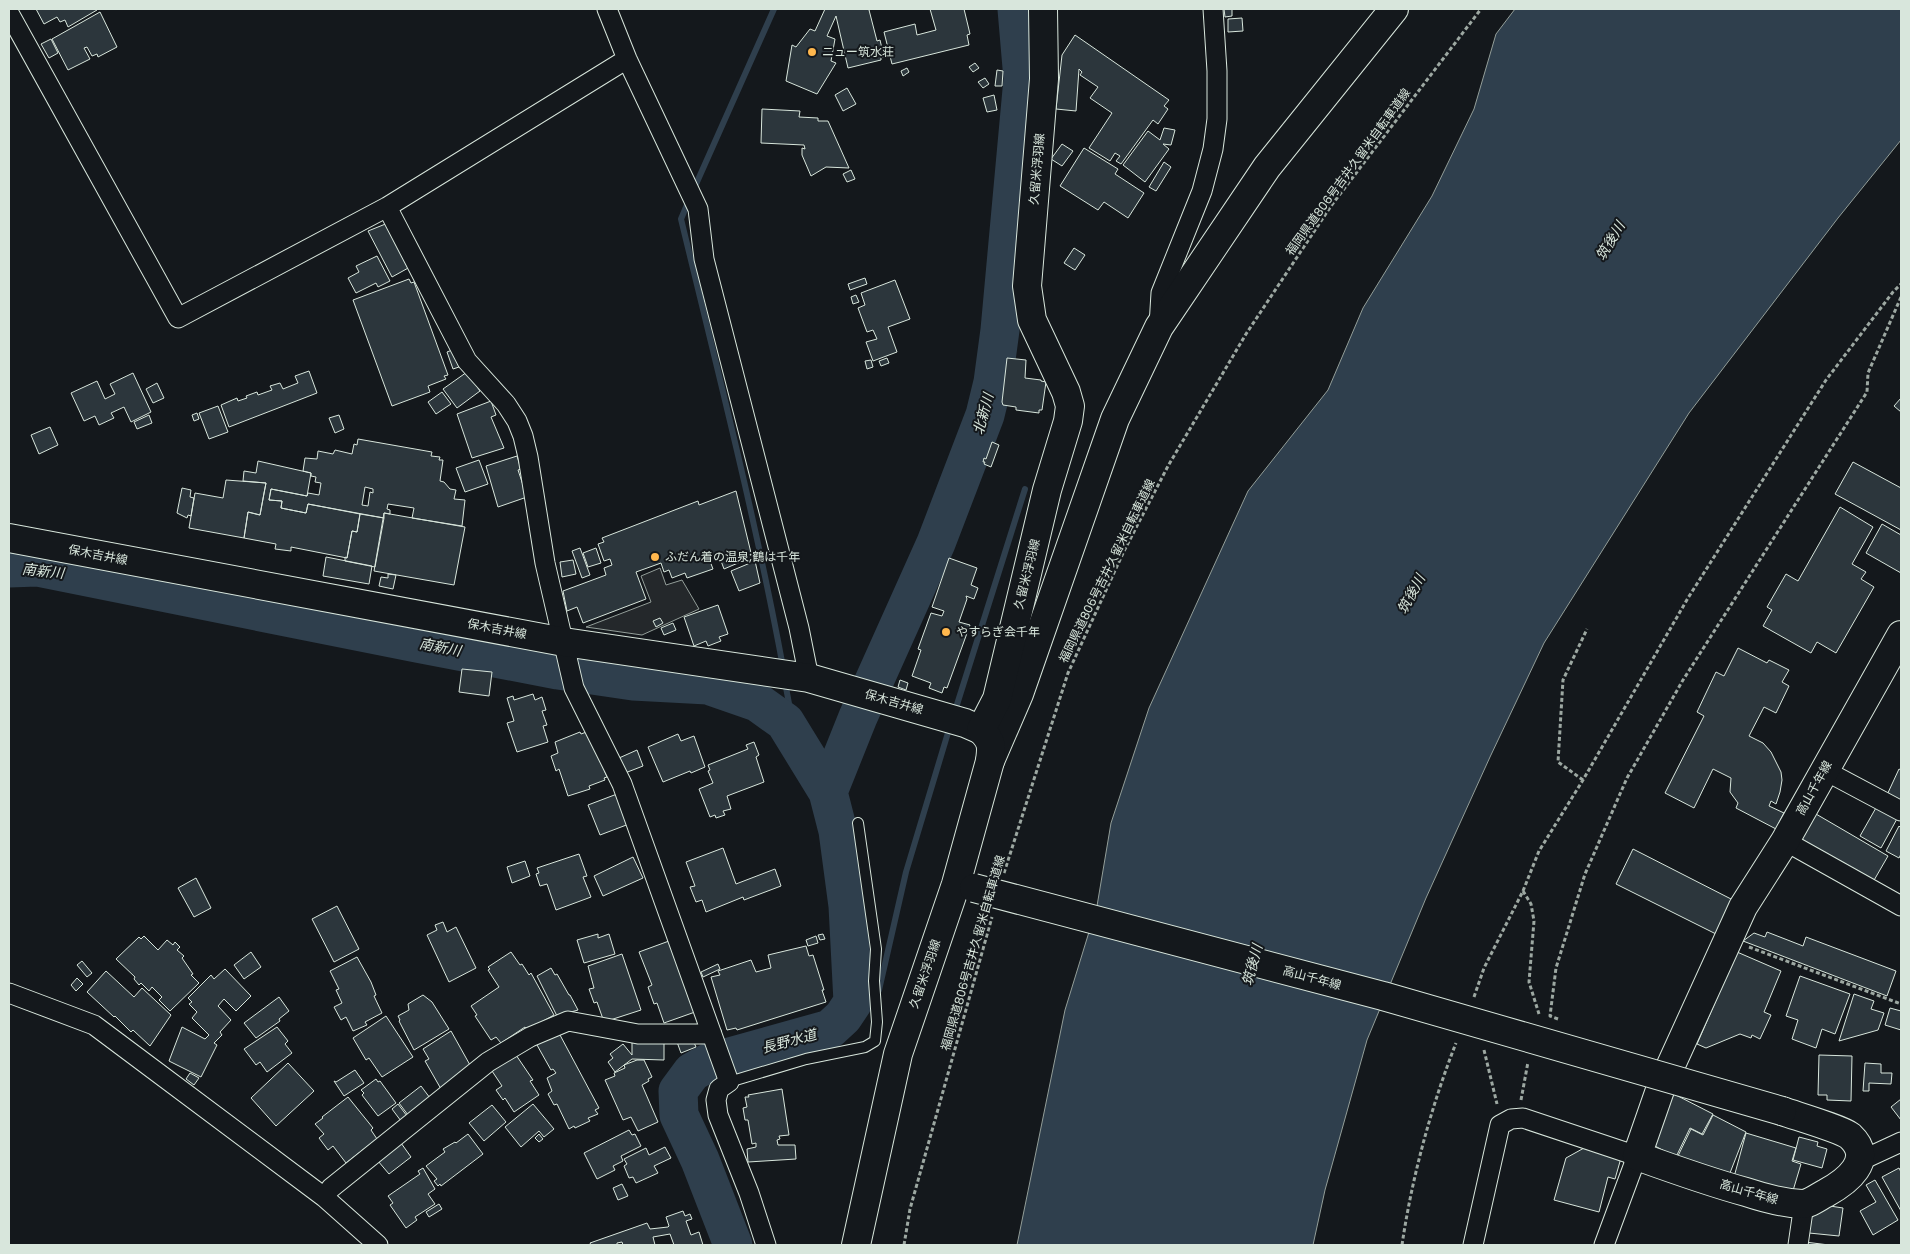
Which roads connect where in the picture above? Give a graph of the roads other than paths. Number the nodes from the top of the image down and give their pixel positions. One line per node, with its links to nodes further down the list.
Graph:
1 (607, 9): 6 (street)
2 (1043, 9): 13 (main road, 久留米浮羽線)
3 (1213, 9): 8 (street)
4 (1394, 9): 8 (main road)
5 (9, 13): 7 (street)
6 (627, 60): 7 (street); 12 (street)
7 (387, 207): 11 (street)
8 (1159, 327): 14 (main road)
9 (9, 538): 11 (main road, 保木吉井線)
10 (1901, 635): 15 (main road, 高山千年線)
11 (565, 649): 12 (main road, 保木吉井線); 22 (street)
12 (812, 679): 13 (main road, 保木吉井線)
13 (973, 726): 14 (main road, 久留米浮羽線)
14 (990, 761): 19 (main road, 久留米浮羽線)
15 (1824, 770): 16 (street); 18 (main road, 高山千年線)
16 (1901, 811)
17 (858, 823): 23 (lane)
18 (1784, 841): 20 (street); 25 (main road, 高山千年線)
19 (965, 886): 26 (main road, 高山千年線, bridge); 31 (main road, 久留米浮羽線)
20 (1901, 906)
21 (9, 993): 27 (street)
22 (712, 1037): 23 (street); 27 (street)
23 (729, 1082): 30 (street)
24 (1901, 1142): 26 (street)
25 (1637, 1156): 28 (main road, 高山千年線); 32 (street); 33 (street)
26 (1860, 1161): 28 (main road)
27 (324, 1197): 29 (street)
28 (1804, 1204): 34 (street)
29 (378, 1245)
30 (766, 1245)
31 (856, 1245)
32 (1473, 1245)
33 (1604, 1245)
34 (1798, 1245)

